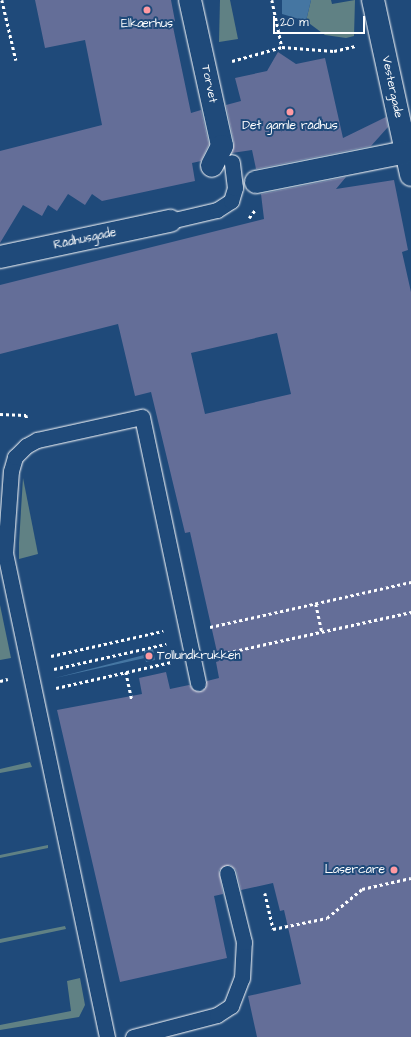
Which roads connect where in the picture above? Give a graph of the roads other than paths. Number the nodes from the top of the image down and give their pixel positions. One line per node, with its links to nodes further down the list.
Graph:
1 (190, 0): 4 (street, Torvet)
2 (373, 0): 3 (street, Vestergade)
3 (406, 152): 5 (street, Vestergade); 6 (street)
4 (222, 164): 7 (lane)
5 (411, 175)
6 (256, 182)
7 (170, 221): 8 (street, Rådhusgade)
8 (0, 257)
9 (198, 683): 11 (lane)
10 (227, 872): 12 (lane)
11 (107, 1037)
12 (132, 1037)

